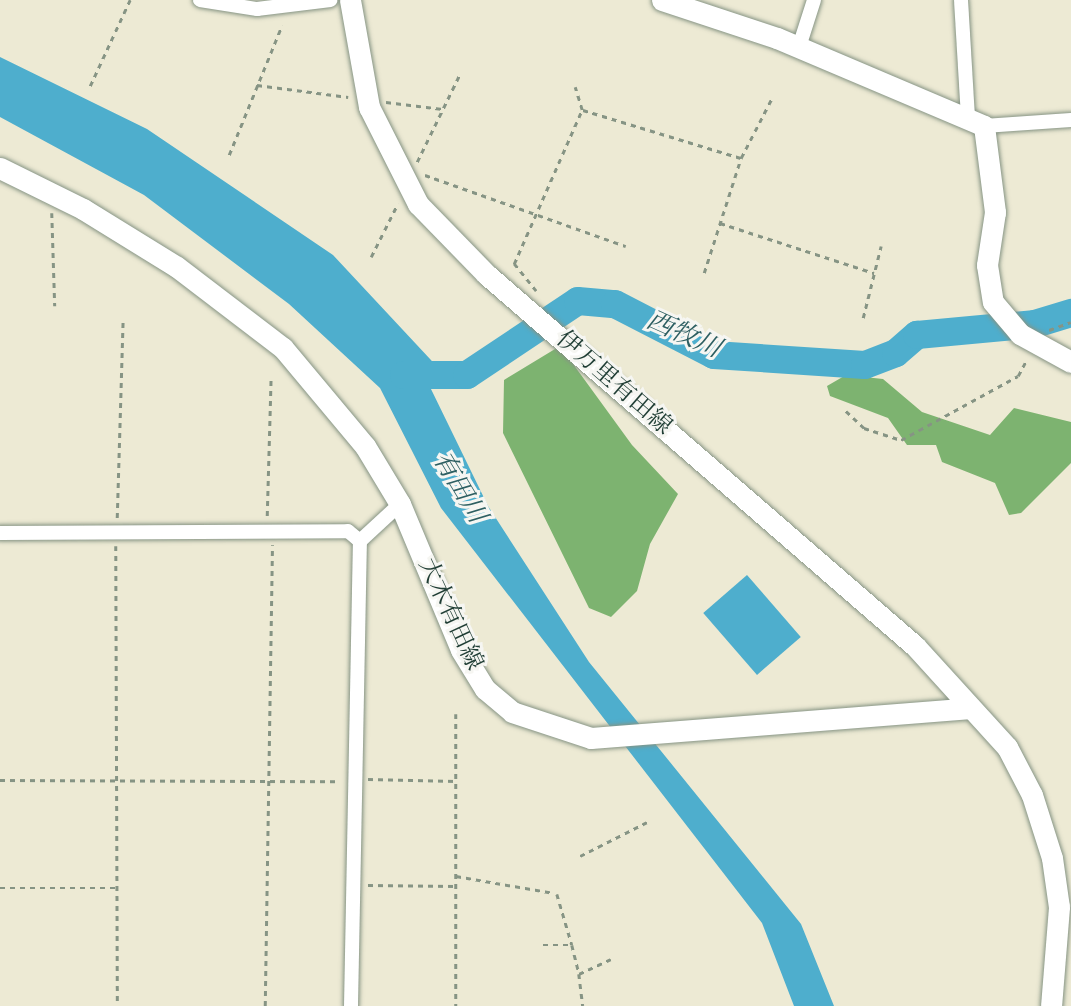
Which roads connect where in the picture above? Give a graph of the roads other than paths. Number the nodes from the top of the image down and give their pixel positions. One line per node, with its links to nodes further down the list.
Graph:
1 (200, 0): 2 (street)
2 (330, 0)
3 (350, 0): 15 (main road, 伊万里有田線)
4 (662, 0): 7 (main road)
5 (814, 0): 7 (street)
6 (961, 0): 9 (street)
7 (799, 47): 9 (main road)
8 (1071, 120): 9 (street)
9 (976, 122): 11 (main road)
10 (0, 168): 12 (main road, 大木有田線)
11 (1071, 362)
12 (400, 504): 14 (street); 15 (main road, 大木有田線)
13 (0, 533): 14 (street)
14 (360, 541): 17 (street)
15 (971, 708): 16 (main road)
16 (1062, 856): 18 (main road)
17 (351, 1006)
18 (1051, 1006)

